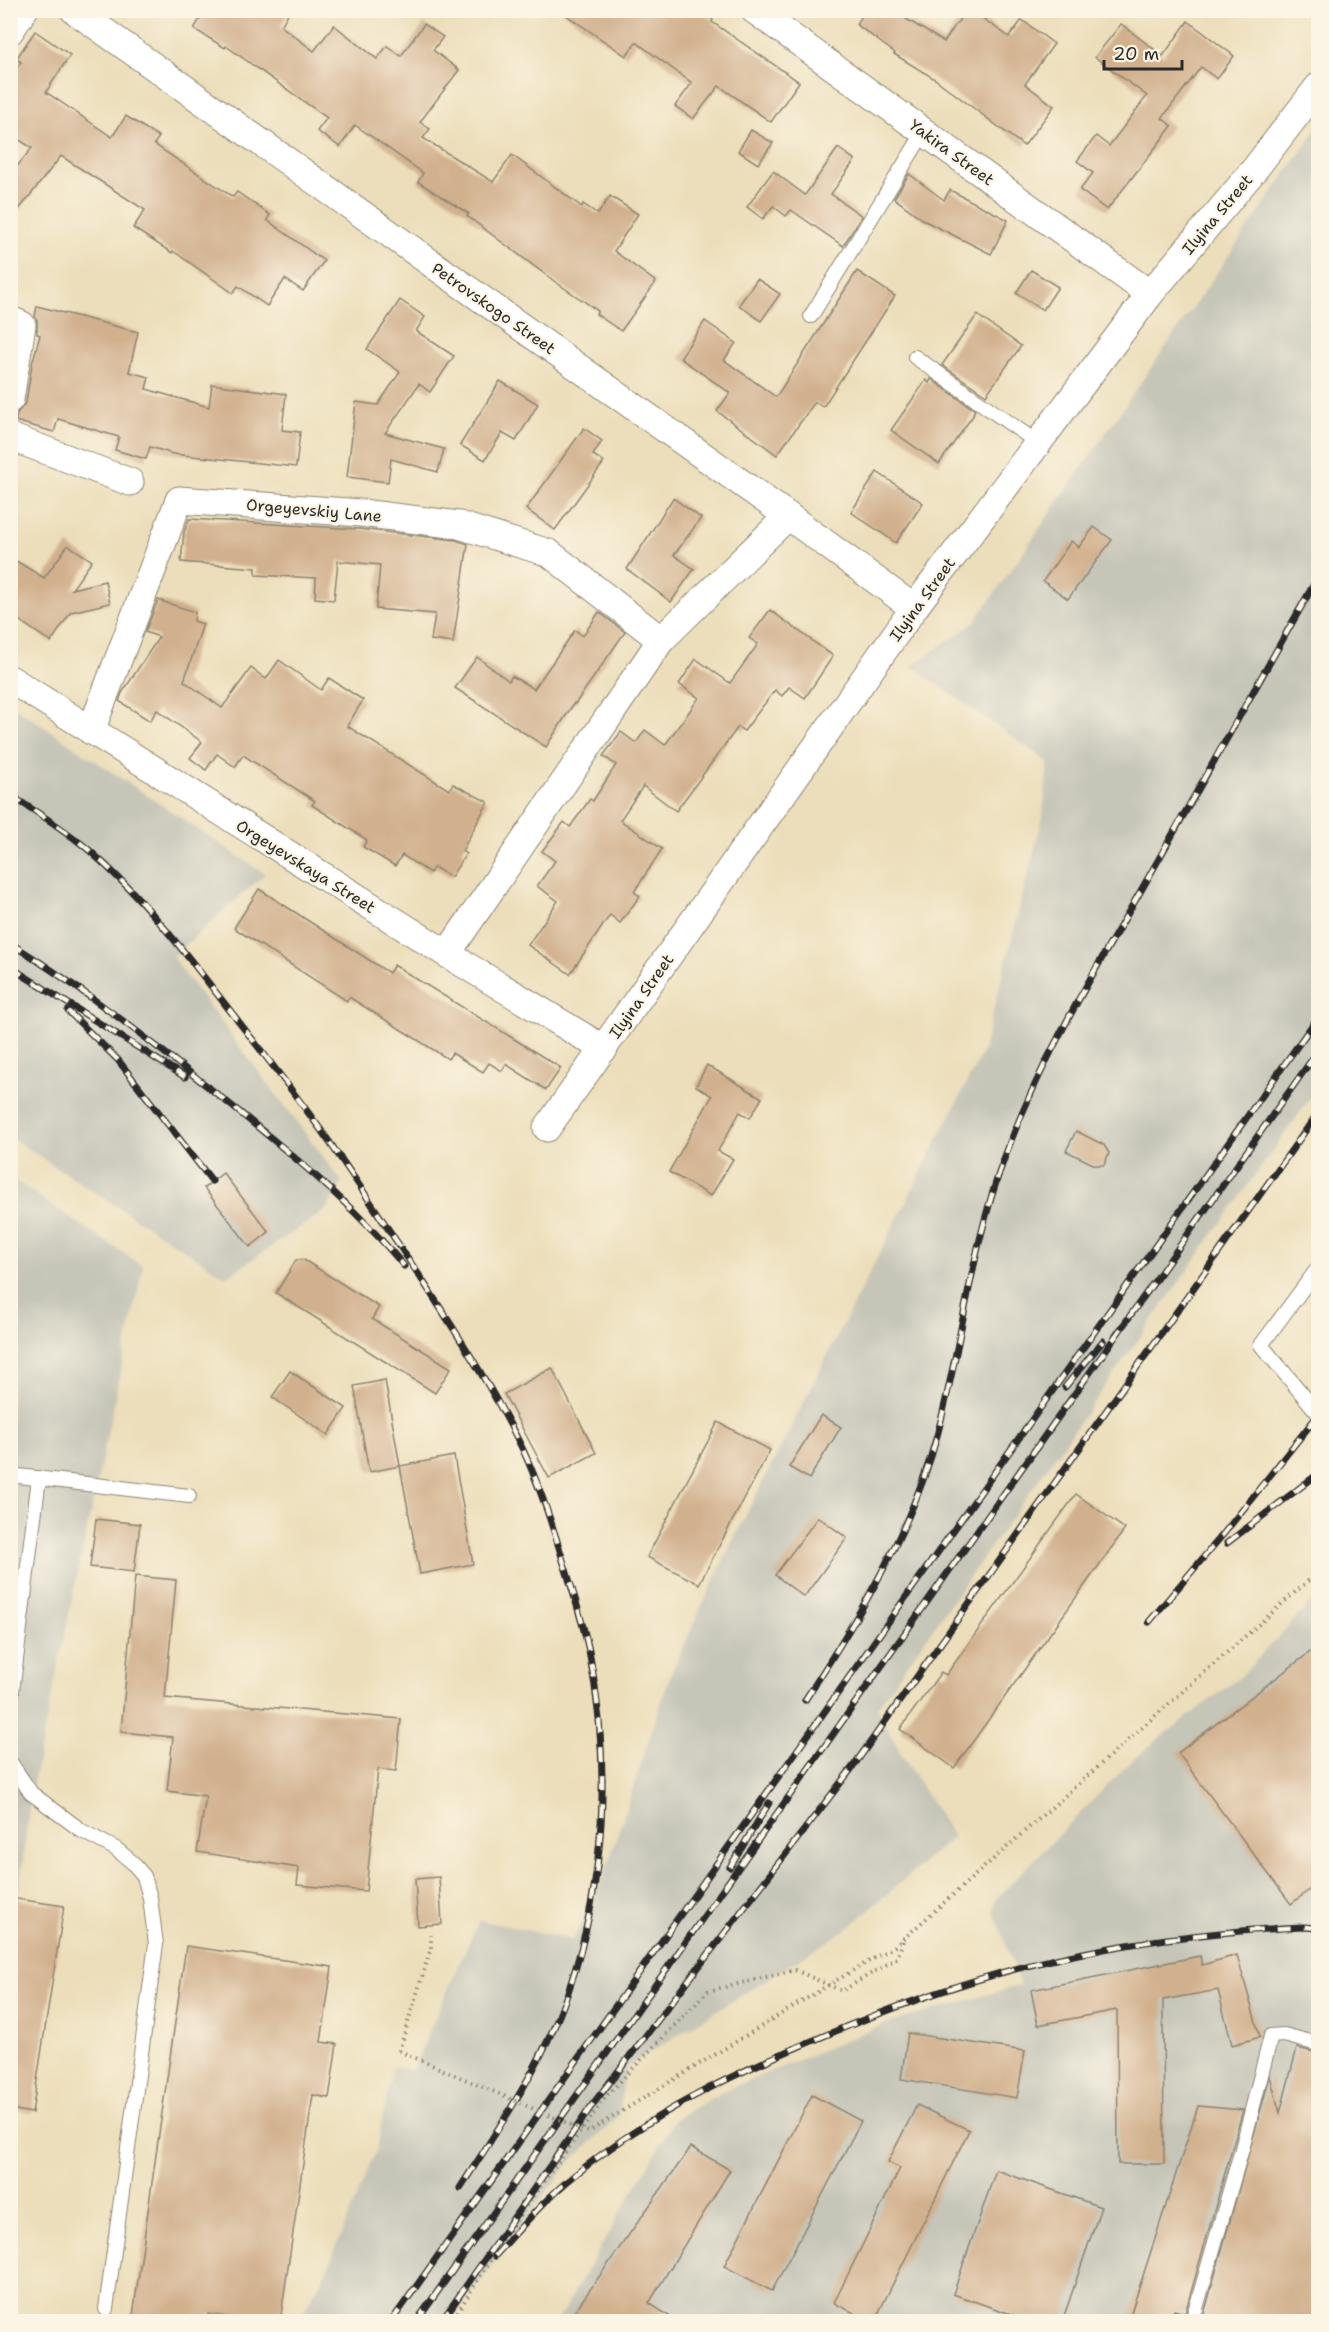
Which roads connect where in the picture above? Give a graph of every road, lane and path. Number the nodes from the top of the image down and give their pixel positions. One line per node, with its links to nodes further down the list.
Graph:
1 (24, 10): 4 (street)
2 (74, 10): 15 (street, Petrovskogo Street)
3 (754, 10): 6 (street, Yakira Street)
4 (10, 31)
5 (1318, 87): 7 (street, Ilyina Street)
6 (924, 132): 7 (street, Yakira Street); 8 (lane)
7 (1150, 294): 13 (street, Ilyina Street)
8 (811, 316)
9 (10, 320): 11 (street)
10 (915, 357): 13 (lane)
11 (10, 399)
12 (10, 437): 14 (street)
13 (1038, 443): 16 (street, Ilyina Street)
14 (130, 482)
15 (788, 516): 16 (street, Petrovskogo Street); 17 (street)
16 (914, 608): 21 (street, Ilyina Street)
17 (661, 640): 19 (street, Orgeyevskiy Lane); 20 (street)
18 (10, 679): 19 (street, Orgeyevskaya Street)
19 (91, 731): 20 (street, Orgeyevskaya Street)
20 (447, 954): 21 (street, Orgeyevskaya Street)
21 (604, 1049): 22 (street, Ilyina Street)
22 (547, 1128)
23 (1318, 1268): 24 (lane)
24 (1318, 1413)
25 (10, 1475): 26 (lane)
26 (39, 1478): 27 (lane); 29 (lane)
27 (189, 1496)
28 (1318, 1572): 32 (path)
29 (10, 1707)
30 (10, 1761): 34 (lane)
31 (431, 1935): 32 (path, bridge)
32 (904, 1938): 35 (path)
33 (1318, 2044): 36 (lane)
34 (106, 2309)
35 (451, 2322)
36 (1192, 2322)

